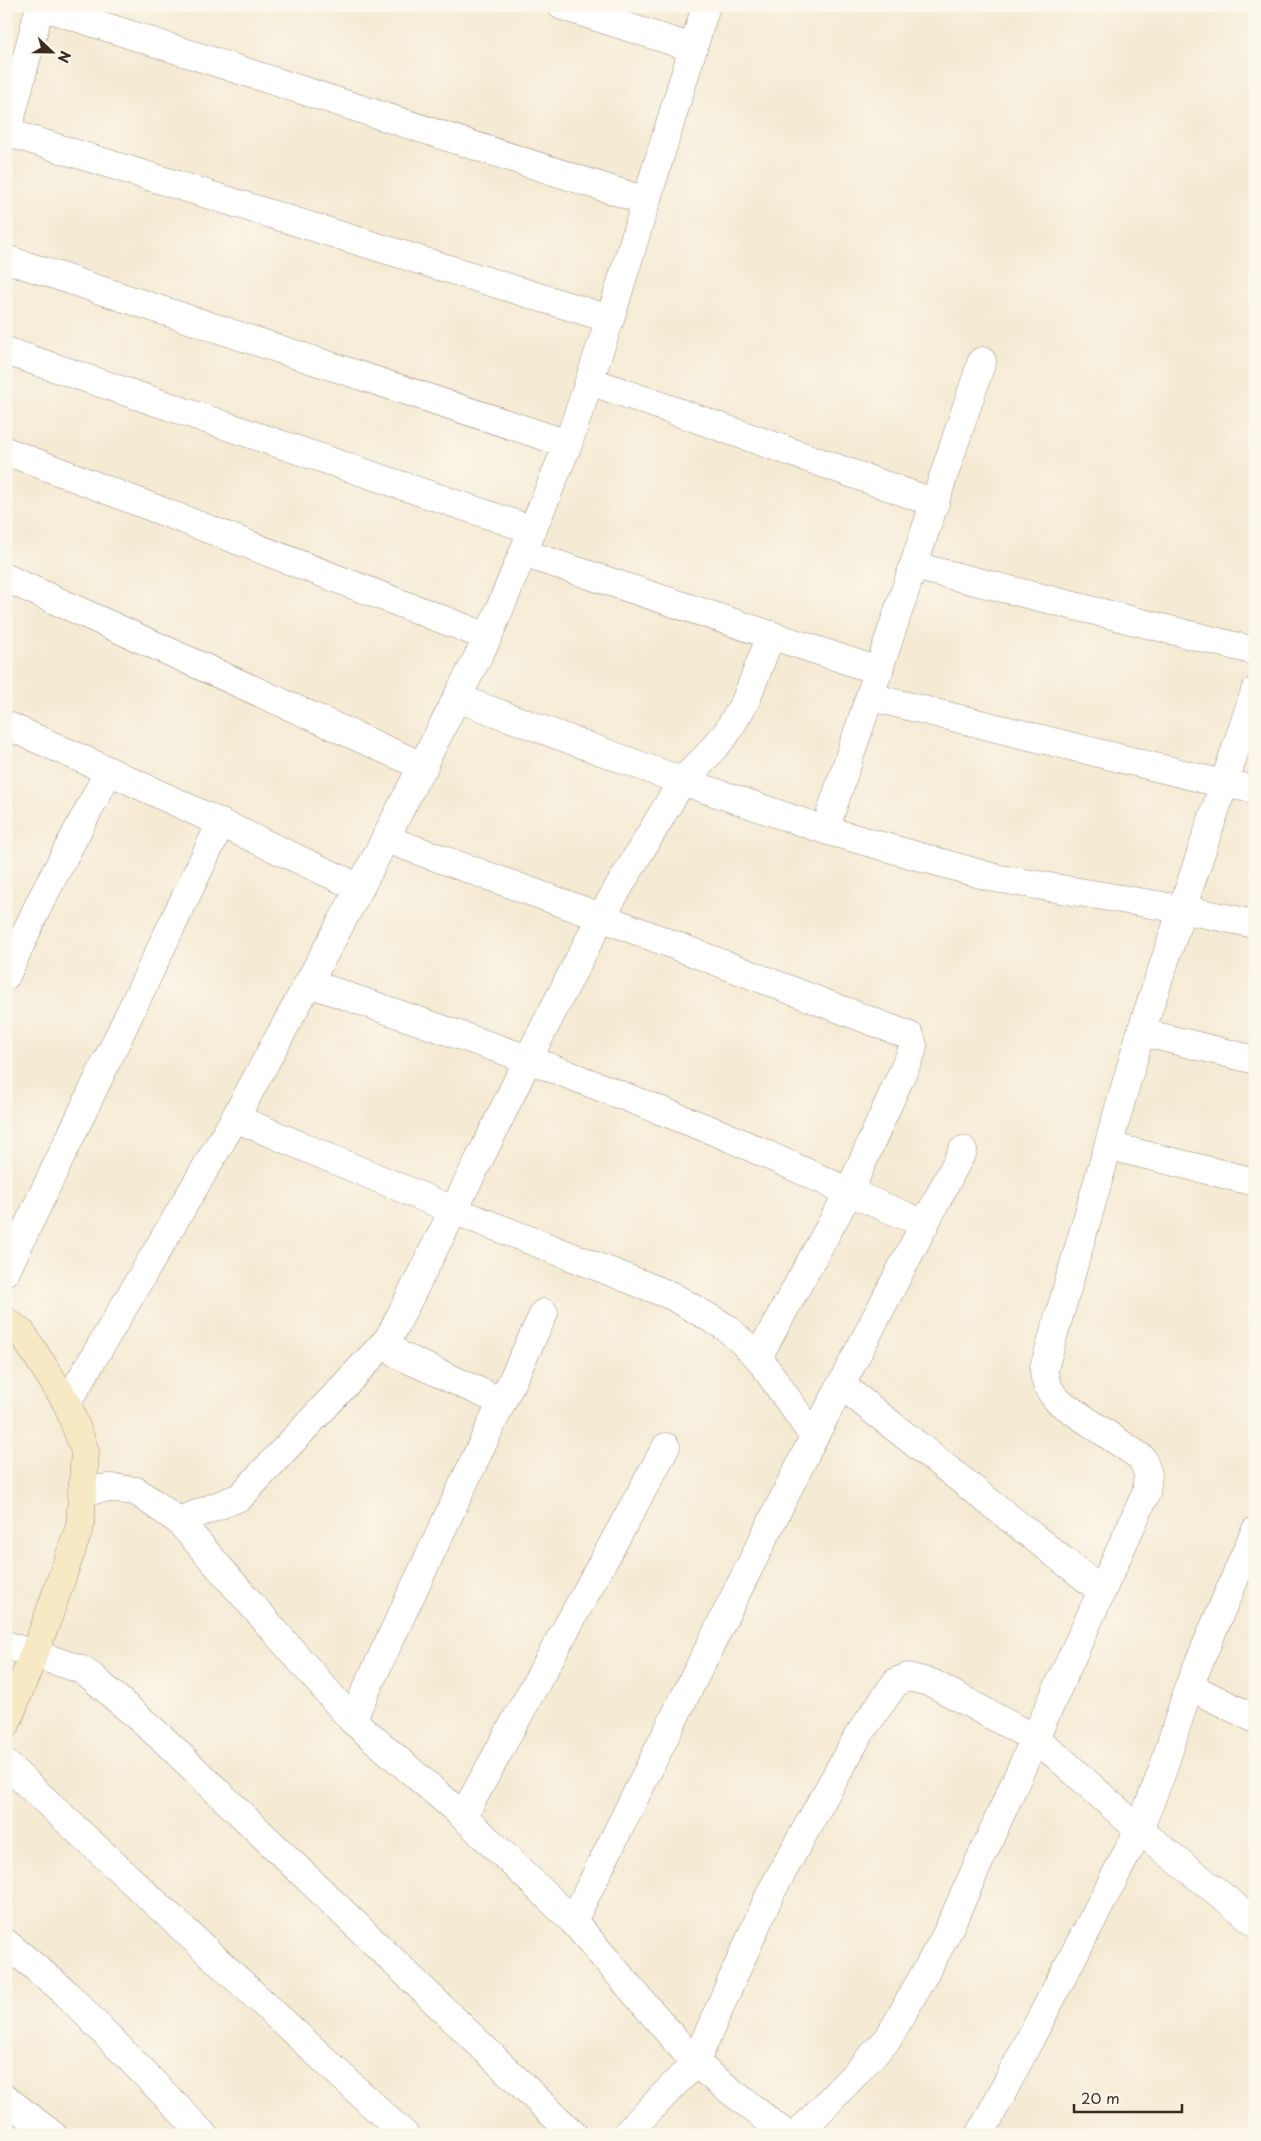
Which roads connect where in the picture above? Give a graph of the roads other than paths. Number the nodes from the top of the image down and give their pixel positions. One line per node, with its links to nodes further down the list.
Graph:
1 (41, 6): 5 (street); 6 (street)
2 (562, 6): 4 (street)
3 (706, 6): 4 (street)
4 (693, 48): 6 (street)
5 (7, 133): 8 (street)
6 (646, 201): 8 (street)
7 (6, 259): 12 (street)
8 (610, 319): 11 (street)
9 (6, 351): 15 (street)
10 (982, 362): 14 (street)
11 (590, 380): 12 (street); 14 (street)
12 (568, 444): 15 (street)
13 (6, 451): 19 (street)
14 (935, 503): 16 (street)
15 (528, 541): 18 (street); 19 (street)
16 (914, 566): 20 (street); 21 (street)
17 (6, 578): 26 (street)
18 (771, 635): 21 (street); 28 (street)
19 (488, 637): 24 (street)
20 (1255, 651)
21 (879, 671): 23 (street)
22 (1255, 691): 29 (street)
23 (871, 697): 29 (street); 32 (street)
24 (457, 698): 26 (street); 28 (street)
25 (6, 725): 27 (street)
26 (424, 767): 33 (street)
27 (109, 770): 31 (street); 38 (street)
28 (682, 781): 32 (street); 36 (street)
29 (1224, 784): 30 (street); 35 (street)
30 (1255, 789)
31 (221, 824): 34 (street); 50 (street)
32 (825, 830): 35 (street)
33 (386, 839): 34 (street); 36 (street)
34 (360, 888): 39 (street)
35 (1182, 909): 37 (street); 40 (street)
36 (602, 917): 41 (street); 47 (street)
37 (1255, 924)
38 (6, 976)
39 (309, 983): 41 (street); 43 (street)
40 (1141, 1032): 42 (street); 44 (street)
41 (528, 1059): 47 (street); 48 (street)
42 (1255, 1060)
43 (235, 1118): 48 (street); 57 (street)
44 (1109, 1146): 46 (street); 63 (street)
45 (963, 1150): 49 (street)
46 (1255, 1182)
47 (850, 1192): 49 (street); 54 (street)
48 (453, 1210): 53 (street); 54 (street)
49 (925, 1224): 55 (street)
50 (6, 1270)
51 (544, 1313): 56 (street)
52 (6, 1321): 57 (main road)
53 (389, 1338): 56 (street); 61 (street)
54 (758, 1357): 58 (street)
55 (841, 1385): 58 (street); 63 (street)
56 (502, 1402): 68 (street)
57 (67, 1403): 60 (main road)
58 (814, 1437): 74 (street)
59 (666, 1447): 72 (street)
60 (82, 1490): 61 (street); 65 (main road)
61 (179, 1521): 68 (street)
62 (1255, 1530): 66 (street)
63 (1102, 1591): 70 (street)
64 (6, 1645): 65 (street)
65 (33, 1655): 69 (main road); 82 (street)
66 (1189, 1686): 67 (street); 73 (street)
67 (1255, 1719)
68 (352, 1720): 72 (street)
69 (6, 1725)
70 (1035, 1739): 73 (street); 77 (street); 85 (street)
71 (6, 1764): 81 (street)
72 (463, 1816): 74 (street)
73 (1138, 1830): 75 (street); 86 (street)
74 (573, 1921): 77 (street)
75 (1255, 1922)
76 (6, 1943): 80 (street)
77 (695, 2063): 83 (street); 84 (street)
78 (6, 2099): 79 (street)
79 (53, 2135)
80 (204, 2135)
81 (405, 2135)
82 (574, 2135)
83 (625, 2135)
84 (787, 2135)
85 (797, 2135)
86 (980, 2135)

